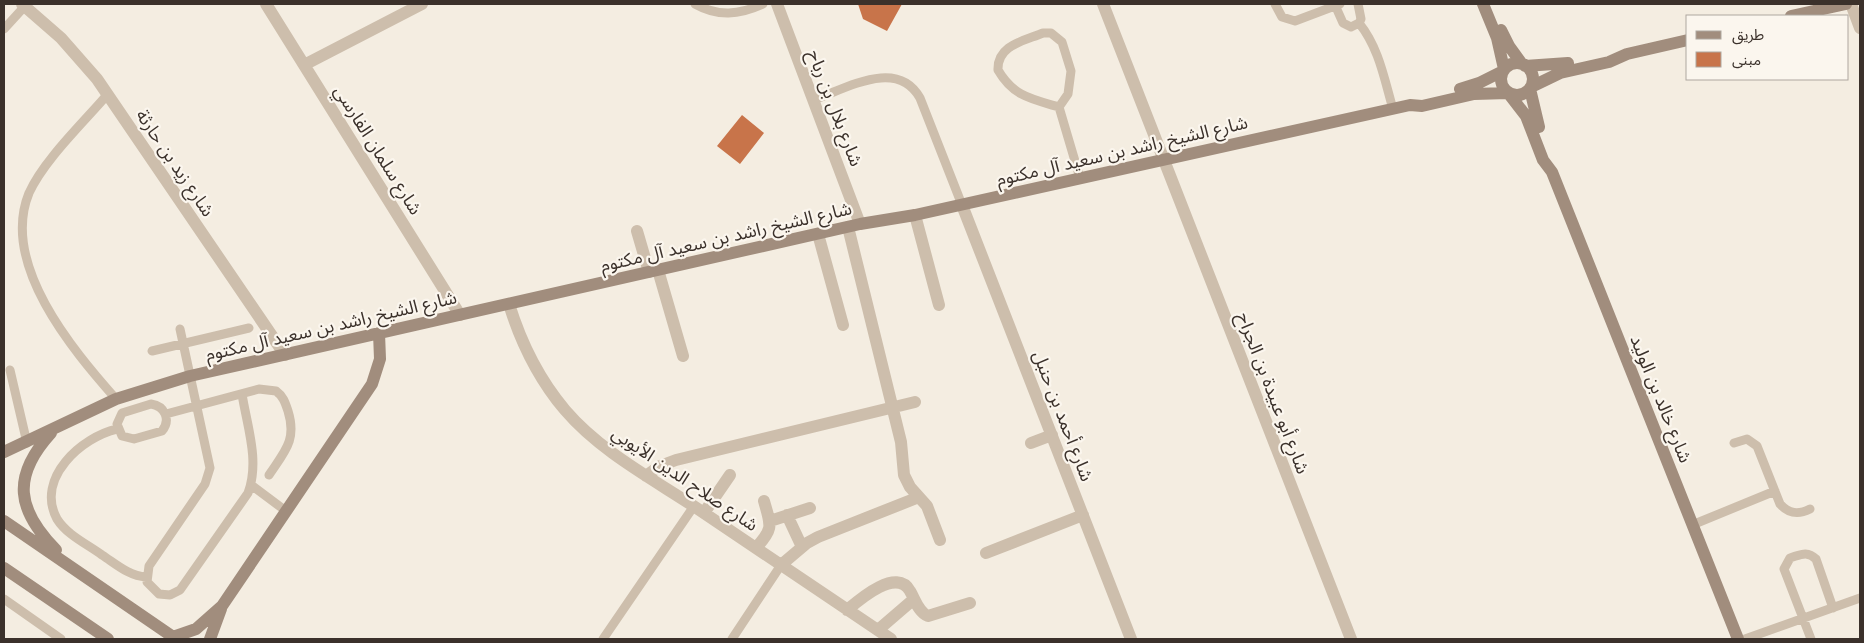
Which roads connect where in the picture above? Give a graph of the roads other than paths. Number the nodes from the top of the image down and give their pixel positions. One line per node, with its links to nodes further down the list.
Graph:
1 (25, 4): 18 (lane); 26 (street, شارع زيد بن حارثة)
2 (266, 4): 21 (street, شارع سلمان الفارسي)
3 (422, 4): 21 (street)
4 (694, 4): 5 (lane)
5 (764, 4)
6 (777, 4): 27 (street, شارع بلال بن رباح)
7 (1103, 4): 31 (street, شارع أبو عبيدة بن الجراح)
8 (1275, 4): 14 (lane)
9 (1358, 4): 16 (lane)
10 (1483, 4): 23 (street)
11 (1491, 4): 22 (street)
12 (1846, 4): 15 (street)
13 (1850, 4): 17 (street)
14 (1338, 5): 16 (lane)
15 (1796, 15)
16 (1358, 23): 30 (lane)
17 (1860, 28)
18 (4, 29)
19 (1686, 40): 20 (street)
20 (1627, 54): 22 (street); 24 (street)
21 (304, 65): 42 (street, شارع سلمان الفارسي)
22 (1524, 65): 23 (street); 24 (street)
23 (1503, 70): 25 (street); 28 (street, شارع الشيخ راشد بن سعيد آل مكتوم)
24 (1530, 88): 25 (street); 32 (street, شارع خالد بن الوليد)
25 (1509, 93): 28 (street, شارع الشيخ راشد بن سعيد آل مكتوم); 32 (street, شارع خالد بن الوليد)
26 (107, 95): 49 (street, شارع زيد بن حارثة); 54 (lane)
27 (813, 100): 34 (lane); 36 (street, شارع بلال بن رباح)
28 (1410, 105): 30 (street, شارع الشيخ راشد بن سعيد آل مكتوم)
29 (1059, 106): 29 (lane); 33 (lane)
30 (1393, 109): 31 (street, شارع الشيخ راشد بن سعيد آل مكتوم)
31 (1163, 160): 33 (street, شارع الشيخ راشد بن سعيد آل مكتوم); 107 (street, شارع أبو عبيدة بن الجراح)
32 (1552, 172): 81 (street, شارع خالد بن الوليد)
33 (1080, 178): 34 (street, شارع الشيخ راشد بن سعيد آل مكتوم)
34 (962, 205): 35 (street, شارع الشيخ راشد بن سعيد آل مكتوم); 61 (street, شارع أحمد بن حنبل)
35 (915, 216): 36 (street, شارع الشيخ راشد بن سعيد آل مكتوم); 41 (street)
36 (854, 226): 38 (street, شارع الشيخ راشد بن سعيد آل مكتوم); 57 (street, شارع بلال بن رباح)
37 (637, 231): 39 (street)
38 (818, 234): 39 (street, شارع الشيخ راشد بن سعيد آل مكتوم); 43 (street)
39 (653, 271): 40 (street, شارع الشيخ راشد بن سعيد آل مكتوم); 50 (street)
40 (508, 304): 42 (street, شارع الشيخ راشد بن سعيد آل مكتوم); 68 (street, شارع صلاح الدين الأيوبي)
41 (939, 305)
42 (460, 315): 46 (street, شارع الشيخ راشد بن سعيد آل مكتوم)
43 (843, 325)
44 (249, 328): 47 (lane)
45 (180, 330): 47 (lane)
46 (379, 333): 49 (street, شارع الشيخ راشد بن سعيد آل مكتوم); 76 (street)
47 (183, 343): 48 (lane); 52 (lane)
48 (152, 351)
49 (284, 355): 52 (street, شارع الشيخ راشد بن سعيد آل مكتوم)
50 (683, 356)
51 (10, 370): 62 (lane)
52 (190, 376): 54 (street, شارع الشيخ راشد بن سعيد آل مكتوم); 56 (lane)
53 (242, 394): 56 (lane); 66 (lane); 69 (lane)
54 (116, 399): 59 (street, شارع الشيخ راشد بن سعيد آل مكتوم)
55 (915, 402): 57 (street)
56 (198, 406): 58 (lane); 89 (lane)
57 (891, 408): 68 (street); 71 (street, شارع بلال بن رباح)
58 (166, 414): 60 (lane); 60 (lane)
59 (57, 427): 62 (street, شارع الشيخ راشد بن سعيد آل مكتوم); 88 (street, شارع الشيخ راشد بن سعيد آل مكتوم)
60 (117, 429): 89 (lane)
61 (1052, 436): 63 (street); 78 (street, شارع أحمد بن حنبل)
62 (27, 442): 65 (street, شارع الشيخ راشد بن سعيد آل مكتوم)
63 (1031, 443)
64 (1734, 443): 70 (lane)
65 (4, 452)
66 (269, 475)
67 (730, 475): 74 (street)
68 (646, 476): 74 (street, شارع صلاح الدين الأيوبي)
69 (251, 485): 76 (lane); 89 (lane)
70 (1775, 491): 75 (lane); 81 (lane)
71 (919, 497): 82 (street, شارع بلال بن رباح); 83 (street)
72 (764, 501): 80 (street)
73 (810, 508): 77 (street)
74 (699, 510): 84 (street, شارع صلاح الدين الأيوبي); 103 (lane)
75 (1810, 510)
76 (286, 511): 94 (street)
77 (787, 515): 80 (street); 83 (street)
78 (1083, 515): 85 (street); 106 (street, شارع أحمد بن حنبل)
79 (4, 521): 88 (street)
80 (770, 521): 84 (street)
81 (1692, 524): 108 (street, شارع خالد بن الوليد)
82 (940, 540)
83 (802, 547): 86 (street)
84 (756, 548): 86 (street, شارع صلاح الدين الأيوبي)
85 (986, 553)
86 (781, 565): 96 (street, شارع صلاح الدين الأيوبي); 104 (lane)
87 (4, 568): 101 (street)
88 (75, 570): 99 (street)
89 (146, 577)
90 (1860, 598): 95 (lane)
91 (4, 599): 100 (lane)
92 (914, 599): 93 (street); 96 (street); 98 (street)
93 (970, 603)
94 (222, 606): 99 (street); 102 (street)
95 (1833, 608): 97 (lane); 97 (lane)
96 (847, 610): 98 (street, شارع صلاح الدين الأيوبي)
97 (1803, 618): 109 (lane); 110 (lane)
98 (878, 630): 105 (street, شارع صلاح الدين الأيوبي)
99 (174, 638)
100 (61, 639)
101 (108, 639)
102 (210, 639)
103 (603, 639)
104 (732, 639)
105 (890, 639)
106 (1131, 639)
107 (1351, 639)
108 (1738, 639)
109 (1745, 639)
110 (1811, 639)

